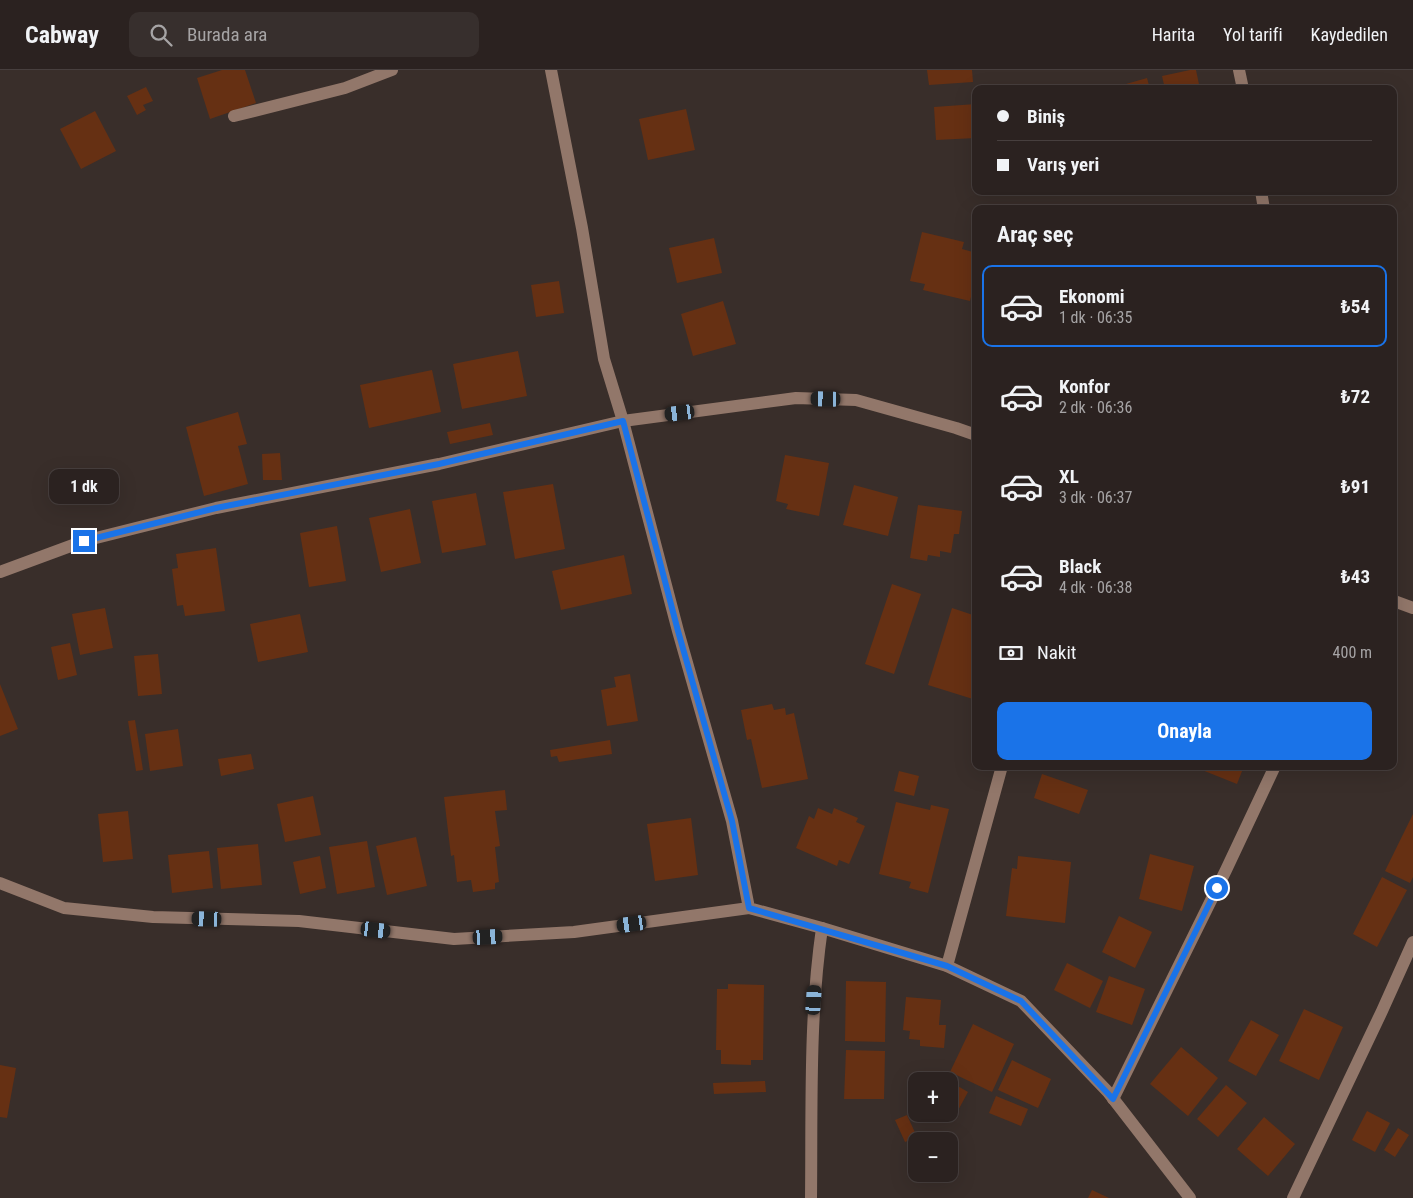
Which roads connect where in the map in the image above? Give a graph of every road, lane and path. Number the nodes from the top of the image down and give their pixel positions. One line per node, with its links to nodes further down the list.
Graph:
1 (392, 70): 5 (street)
2 (551, 70): 6 (street)
3 (1239, 70): 4 (street)
4 (1242, 85)
5 (234, 116)
6 (623, 421): 7 (street); 8 (street); 14 (street)
7 (972, 434)
8 (0, 572)
9 (1397, 602): 10 (street)
10 (1413, 608)
11 (1001, 770): 17 (street)
12 (1273, 770): 18 (street)
13 (0, 883): 14 (street)
14 (749, 908): 15 (street)
15 (822, 928): 17 (street); 19 (street)
16 (1413, 942): 21 (street)
17 (947, 966): 18 (street)
18 (1113, 1099): 20 (street)
19 (811, 1198)
20 (1190, 1198)
21 (1293, 1198)

